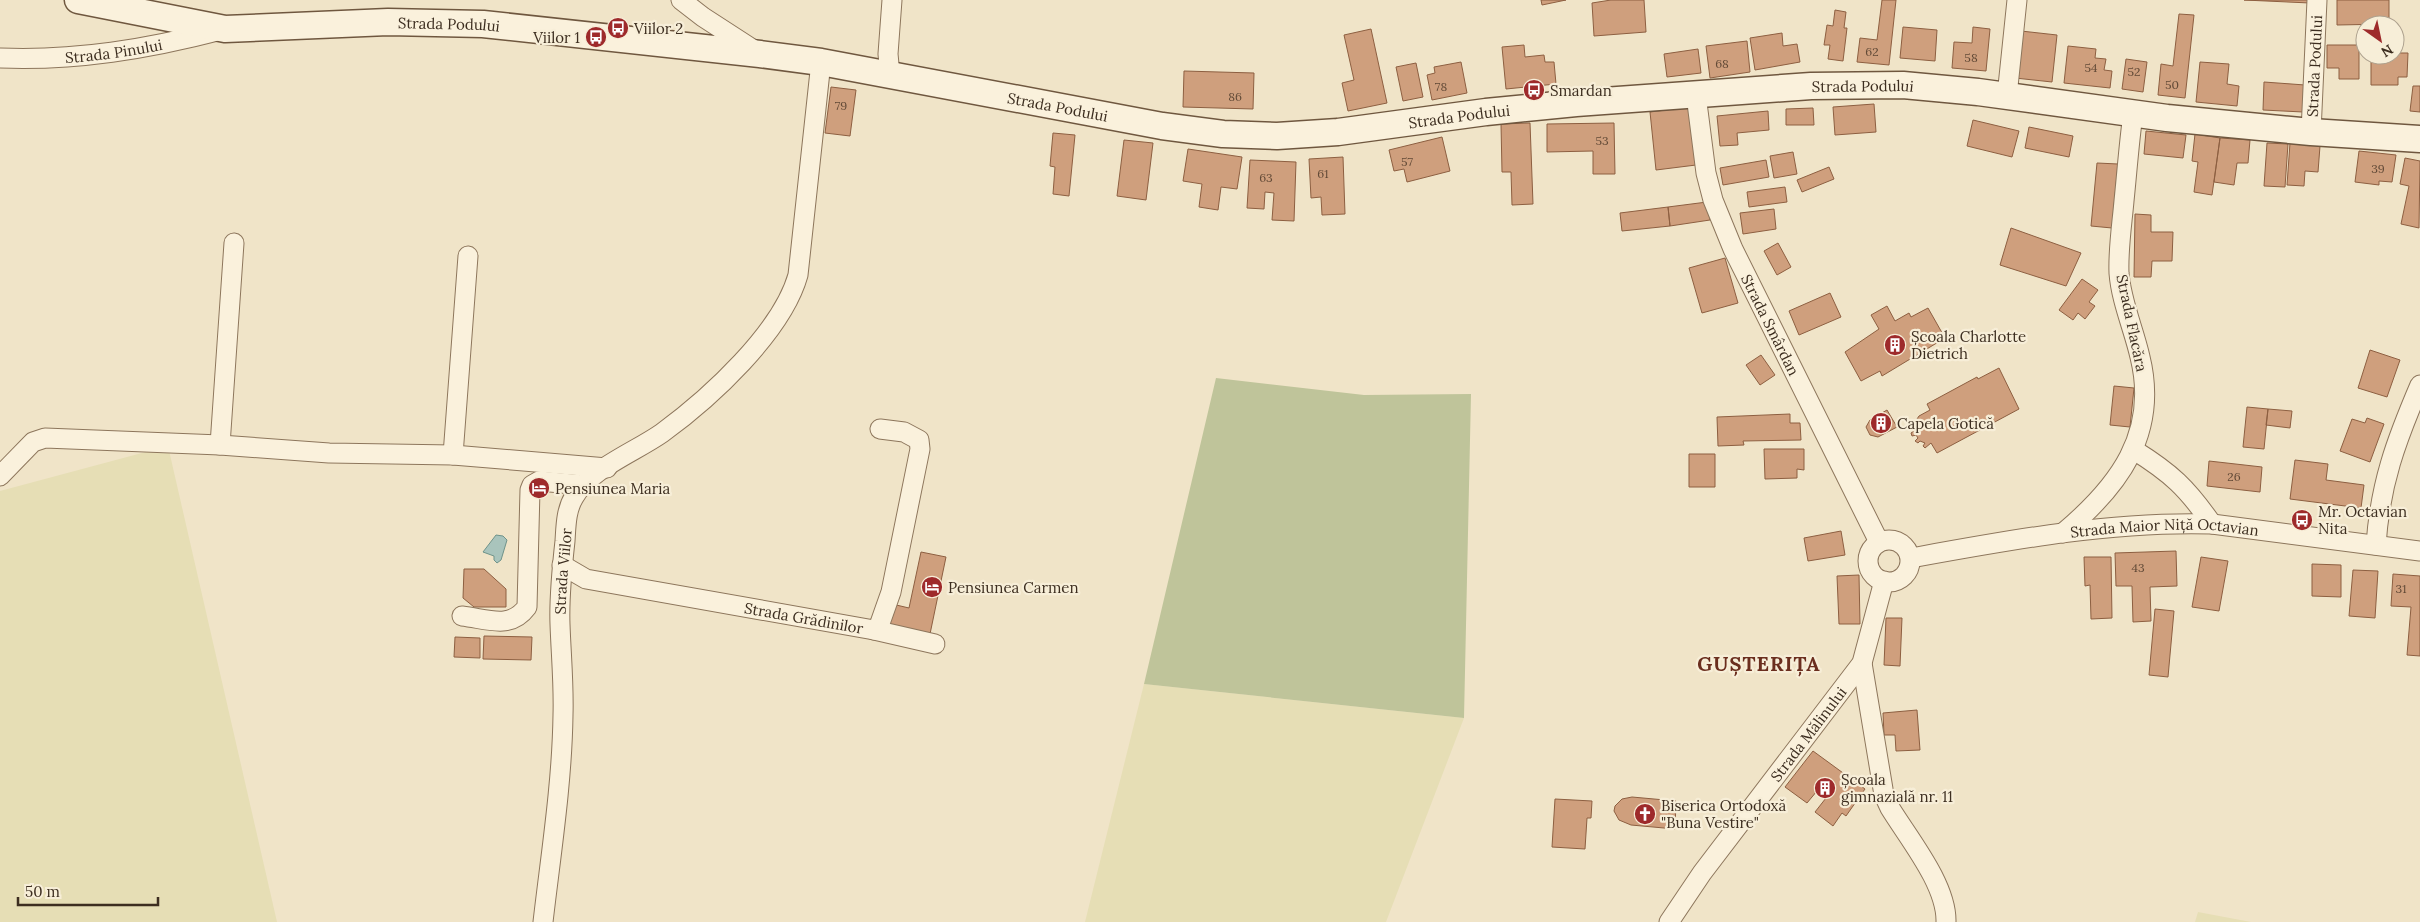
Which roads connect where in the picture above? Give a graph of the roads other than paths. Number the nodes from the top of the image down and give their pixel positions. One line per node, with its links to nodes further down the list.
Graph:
1 (78, 0): 6 (street, Strada Podului)
2 (682, 0): 7 (street)
3 (892, 0): 10 (street)
4 (2017, 0): 12 (street)
5 (2317, 0): 14 (street, Strada Podului)
6 (225, 29): 7 (street, Strada Podului); 8 (street, Strada Pinului)
7 (760, 54): 9 (street, Strada Podului)
8 (0, 58)
9 (821, 62): 10 (street, Strada Podului); 23 (street, Strada Viilor)
10 (890, 75): 11 (street, Strada Podului)
11 (1696, 95): 12 (street, Strada Podului); 28 (street, Strada Smârdan)
12 (2007, 96): 13 (street, Strada Podului)
13 (2133, 114): 14 (street, Strada Podului); 21 (street, Strada Flacăra)
14 (2311, 132): 15 (street, Strada Podului)
15 (2420, 139)
16 (234, 243): 20 (street)
17 (468, 256): 22 (street)
18 (2420, 385): 29 (street)
19 (880, 429): 35 (street, Strada Grădinilor)
20 (220, 445): 22 (street); 24 (street)
21 (2134, 450): 26 (street); 27 (street, Strada Flacăra)
22 (454, 455): 23 (street)
23 (607, 468): 25 (street, Strada Viilor)
24 (0, 476)
25 (583, 484): 32 (street, Strada Viilor); 34 (street)
26 (2212, 524): 27 (street, Strada Maior Niță Octavian); 29 (street, Strada Maior Niță Octavian)
27 (2062, 533): 31 (street, Strada Maior Niță Octavian)
28 (1879, 542): 31 (street); 33 (street)
29 (2376, 545): 30 (street, Strada Maior Niță Octavian)
30 (2420, 551)
31 (1911, 558): 33 (street)
32 (562, 566): 35 (street, Strada Grădinilor); 38 (street, Strada Viilor)
33 (1884, 582): 37 (street, Strada Mălinului)
34 (462, 616)
35 (874, 630): 36 (street)
36 (935, 644)
37 (1862, 663): 39 (street, Strada Mălinului); 40 (street)
38 (543, 922)
39 (1670, 922)
40 (1946, 922)

